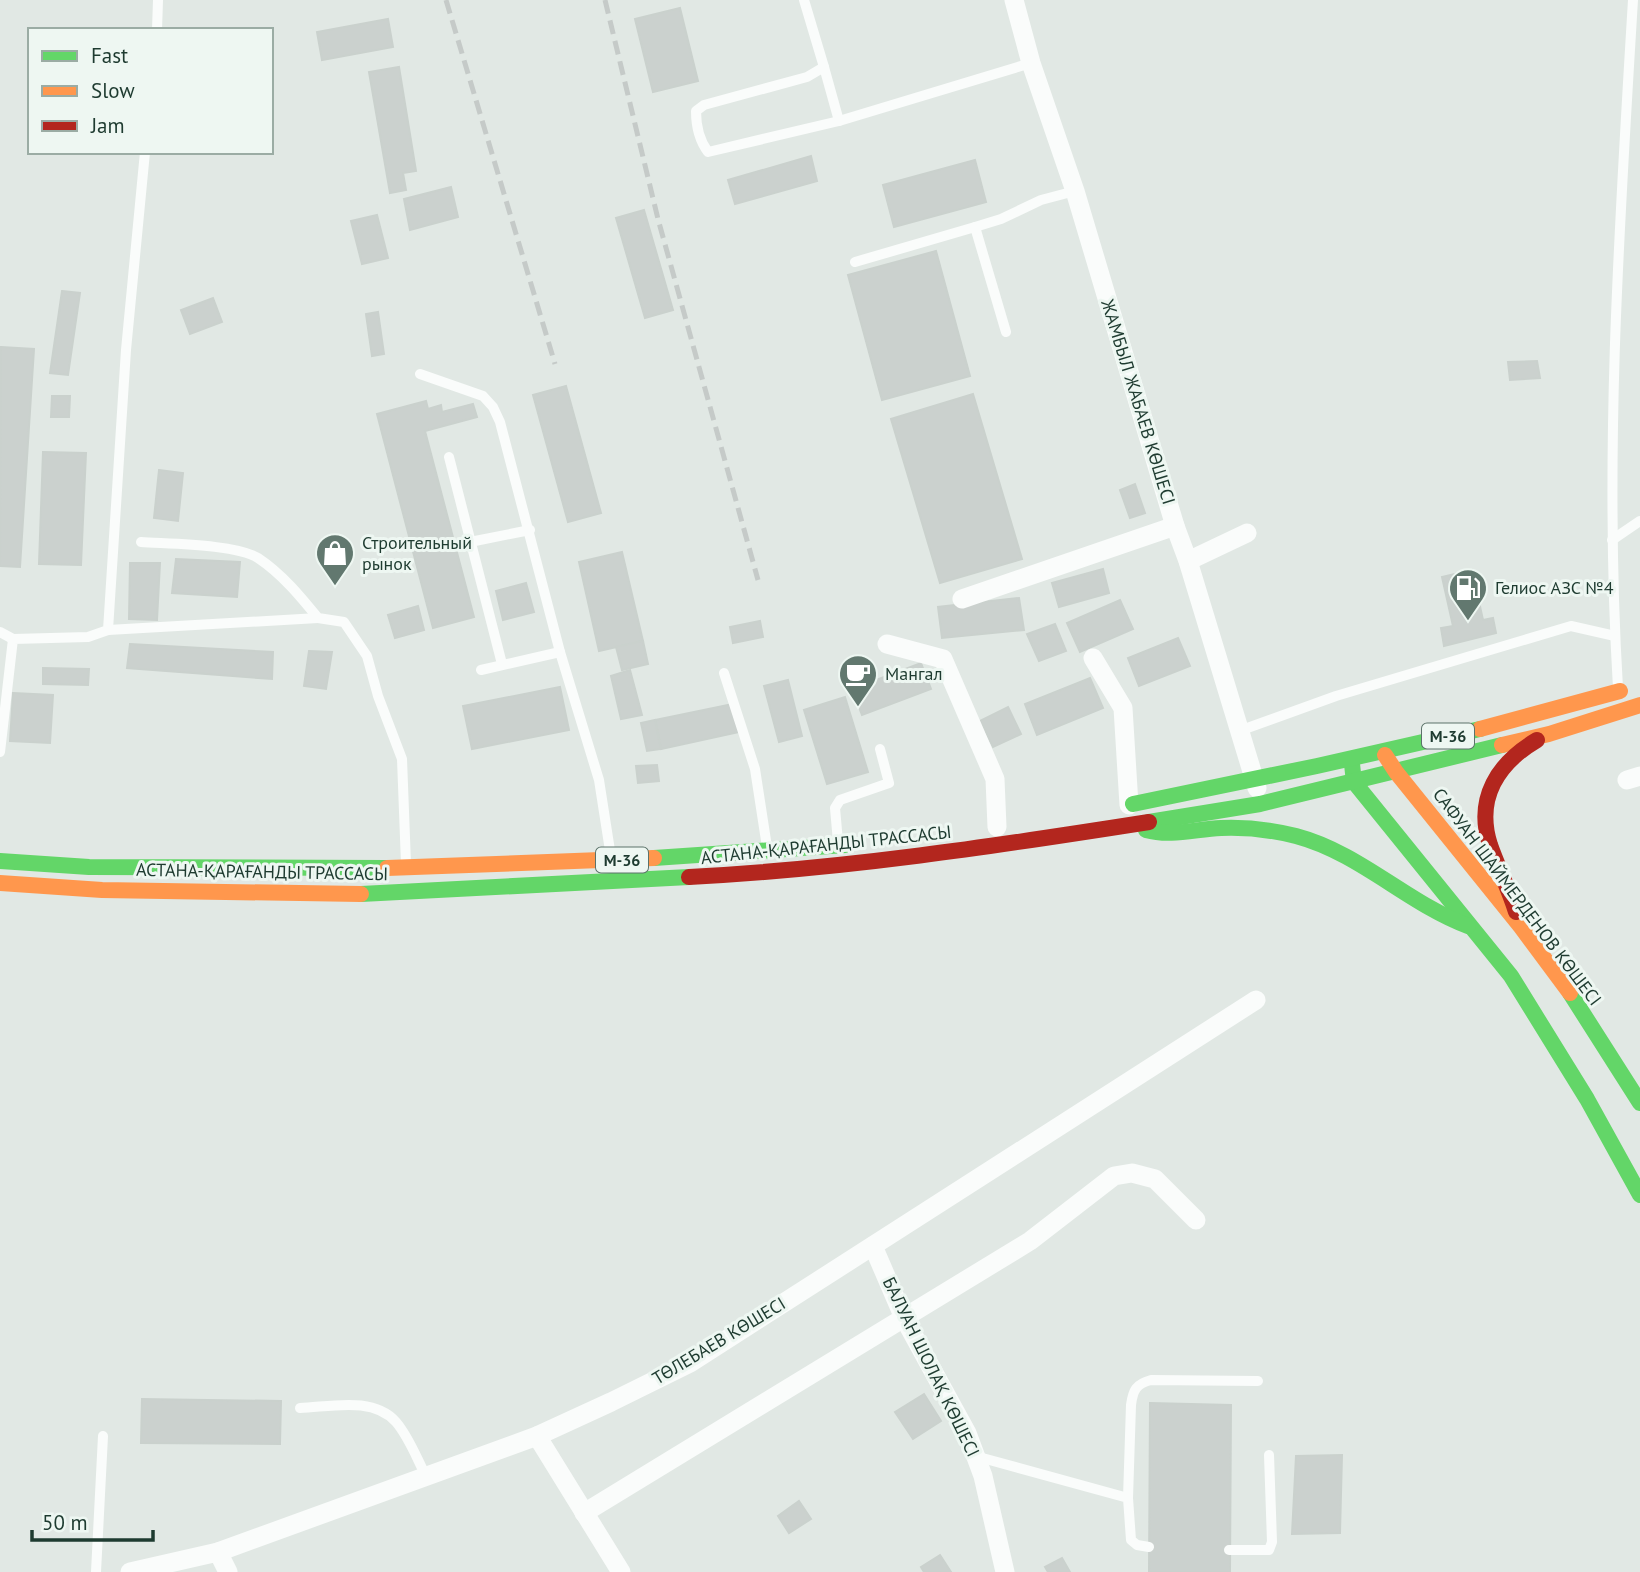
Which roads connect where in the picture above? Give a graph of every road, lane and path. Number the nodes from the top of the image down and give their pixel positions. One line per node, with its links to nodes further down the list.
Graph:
1 (158, 0): 5 (lane)
2 (804, 0): 7 (lane)
3 (1014, 0): 6 (street, ЖАМБЫЛ ЖАБАЕВ КӨШЕСІ)
4 (1633, 0): 20 (lane)
5 (157, 28)
6 (1031, 63): 8 (lane); 10 (street, ЖАМБЫЛ ЖАБАЕВ КӨШЕСІ)
7 (824, 67): 8 (lane); 8 (lane)
8 (839, 121)
9 (145, 154): 26 (lane)
10 (1075, 191): 11 (lane); 17 (street, ЖАМБЫЛ ЖАБАЕВ КӨШЕСІ)
11 (975, 227): 12 (lane); 13 (lane)
12 (855, 262)
13 (1006, 332)
14 (420, 374): 18 (lane)
15 (449, 457): 22 (lane)
16 (1640, 521): 20 (lane)
17 (1175, 526): 23 (street, ЖАМБЫЛ ЖАБАЕВ КӨШЕСІ); 24 (street)
18 (530, 530): 22 (lane); 31 (lane)
19 (1247, 533): 23 (street)
20 (1612, 540): 28 (lane)
21 (141, 542): 25 (lane)
22 (470, 542): 33 (lane)
23 (1188, 561): 39 (street, ЖАМБЫЛ ЖАБАЕВ КӨШЕСІ)
24 (962, 599)
25 (318, 618): 26 (lane); 56 (lane)
26 (108, 630): 29 (lane)
27 (0, 632): 29 (lane)
28 (1615, 636): 37 (lane); 39 (lane)
29 (13, 639): 43 (lane)
30 (887, 644): 50 (street)
31 (560, 652): 33 (lane); 55 (lane)
32 (1093, 658): 49 (street)
33 (502, 664): 34 (lane)
34 (481, 670)
35 (724, 673): 53 (lane)
36 (1640, 685): 37 (main road, АСТАНА-ҚАРАҒАНДЫ ТРАССАСЫ / M-36)
37 (1618, 692): 42 (main road, АСТАНА-ҚАРАҒАНДЫ ТРАССАСЫ / M-36)
38 (1640, 705): 40 (main road, АСТАНА-ҚАРАҒАНДЫ ТРАССАСЫ / M-36)
39 (1239, 731): 46 (street, ЖАМБЫЛ ЖАБАЕВ КӨШЕСІ)
40 (1549, 734): 45 (main road, АСТАНА-ҚАРАҒАНДЫ ТРАССАСЫ / M-36); 59 (main road)
41 (880, 749): 52 (lane)
42 (1383, 751): 44 (main road, АСТАНА-ҚАРАҒАНДЫ ТРАССАСЫ / M-36); 45 (main road, САФУАН ШАЙМЕРДЕНОВ КӨШЕСІ)
43 (0, 752)
44 (1352, 758): 46 (main road, АСТАНА-ҚАРАҒАНДЫ ТРАССАСЫ / M-36); 47 (main road)
45 (1396, 772): 47 (main road, АСТАНА-ҚАРАҒАНДЫ ТРАССАСЫ / M-36); 59 (main road, САФУАН ШАЙМЕРДЕНОВ КӨШЕСІ)
46 (1255, 779): 48 (street, ЖАМБЫЛ ЖАБАЕВ КӨШЕСІ); 49 (main road, АСТАНА-ҚАРАҒАНДЫ ТРАССАСЫ / M-36)
47 (1354, 782): 48 (main road, АСТАНА-ҚАРАҒАНДЫ ТРАССАСЫ / M-36); 58 (main road)
48 (1260, 804): 49 (main road, АСТАНА-ҚАРАҒАНДЫ ТРАССАСЫ / M-36)
49 (1124, 812): 57 (main road, АСТАНА-ҚАРАҒАНДЫ ТРАССАСЫ / M-36); 58 (main road)
50 (997, 827)
51 (864, 843): 52 (main road, АСТАНА-ҚАРАҒАНДЫ ТРАССАСЫ / M-36)
52 (839, 846): 53 (main road, АСТАНА-ҚАРАҒАНДЫ ТРАССАСЫ / M-36)
53 (768, 851): 55 (main road, АСТАНА-ҚАРАҒАНДЫ ТРАССАСЫ / M-36)
54 (0, 861): 56 (main road, АСТАНА-ҚАРАҒАНДЫ ТРАССАСЫ / M-36)
55 (612, 861): 56 (main road, АСТАНА-ҚАРАҒАНДЫ ТРАССАСЫ / M-36)
56 (406, 868)
57 (0, 883)
58 (1471, 927): 62 (main road)
59 (1521, 927): 61 (main road, САФУАН ШАЙМЕРДЕНОВ КӨШЕСІ)
60 (1256, 1000): 64 (street, ТӨЛЕБАЕВ КӨШЕСІ)
61 (1640, 1103)
62 (1640, 1195)
63 (1196, 1220): 65 (street)
64 (873, 1246): 65 (street, БАЛУАН ШОЛАҚ КӨШЕСІ); 69 (street, ТӨЛЕБАЕВ КӨШЕСІ)
65 (904, 1318): 71 (street, БАЛУАН ШОЛАҚ КӨШЕСІ); 74 (street)
66 (1258, 1381): 73 (lane)
67 (300, 1408): 72 (lane)
68 (103, 1436): 78 (lane)
69 (537, 1436): 72 (street, ТӨЛЕБАЕВ КӨШЕСІ); 74 (street)
70 (1269, 1455): 76 (lane)
71 (975, 1456): 73 (lane); 82 (street, БАЛУАН ШОЛАҚ КӨШЕСІ)
72 (426, 1476): 77 (street, ТӨЛЕБАЕВ КӨШЕСІ)
73 (1128, 1499): 75 (lane)
74 (584, 1513): 81 (street)
75 (1149, 1547)
76 (1229, 1550)
77 (218, 1552): 79 (street, ТӨЛЕБАЕВ КӨШЕСІ); 80 (street)
78 (96, 1572)
79 (130, 1572)
80 (228, 1572)
81 (621, 1572)
82 (1005, 1572)

